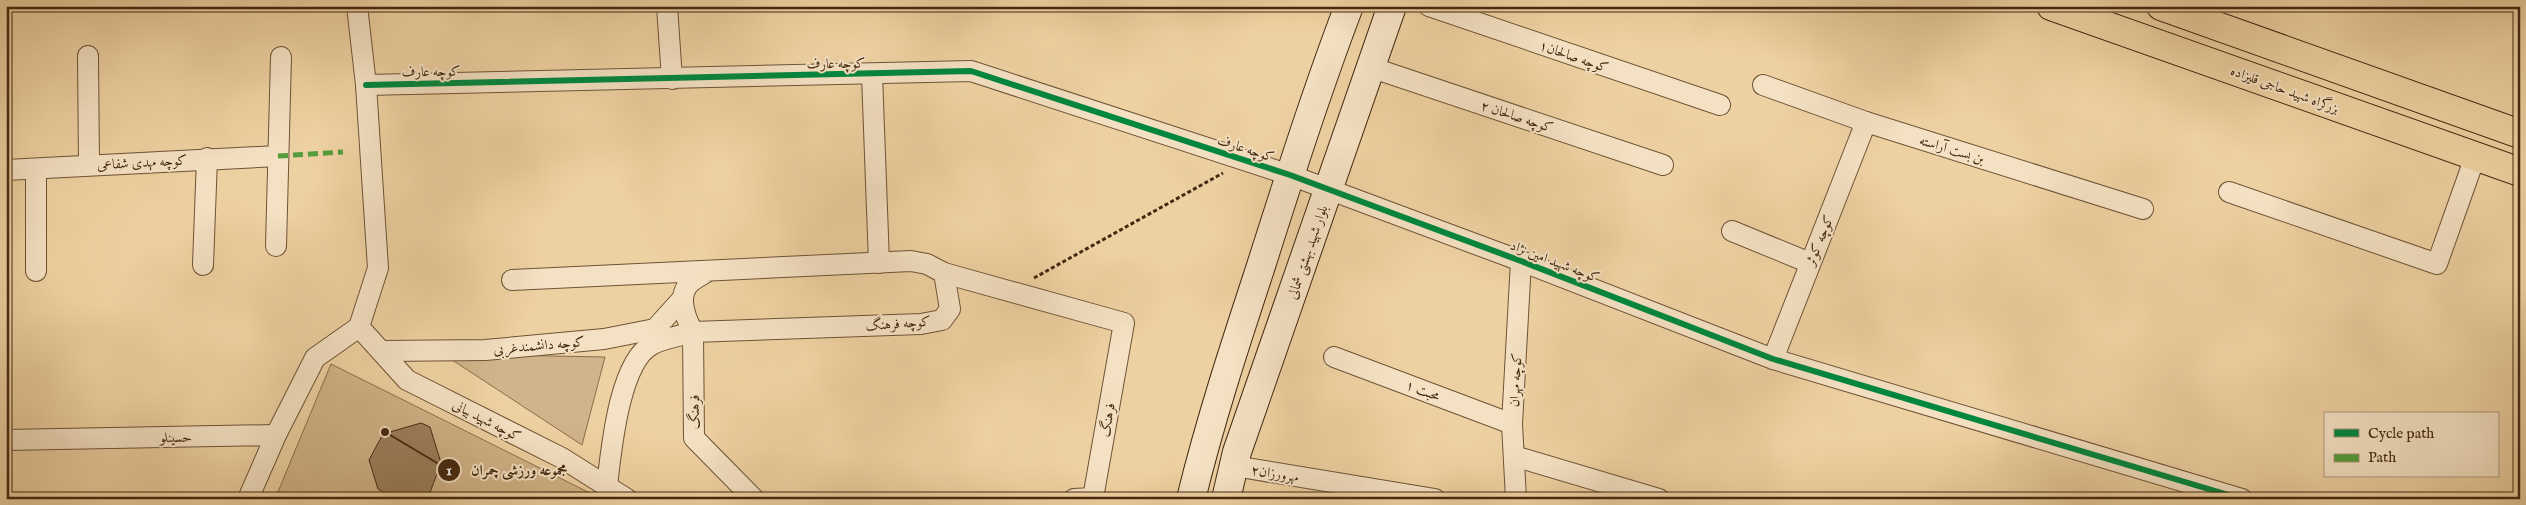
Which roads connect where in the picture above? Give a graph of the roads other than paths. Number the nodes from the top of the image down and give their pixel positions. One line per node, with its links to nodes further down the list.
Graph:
1 (357, 6): 13 (street)
2 (668, 6): 12 (street)
3 (1349, 6): 26 (main road)
4 (1392, 6): 10 (main road, بلوار شهید بهشتی شمالی)
5 (1429, 6): 15 (street, کوچه صالحان۱)
6 (2051, 6): 19 (highway, بزرگراه شهید حاجی قلیزاده)
7 (2161, 6): 17 (highway)
8 (88, 56): 21 (street)
9 (281, 57): 18 (street)
10 (1370, 67): 22 (street, کوچه صالحان ۲); 27 (main road, بلوار شهید بهشتی شمالی)
11 (872, 75): 12 (street, کوچه عارف); 26 (street, کوچه عارف); 33 (street)
12 (672, 79): 13 (street, کوچه عارف)
13 (366, 85): 41 (street)
14 (1763, 85): 16 (street, بن بست آراسته)
15 (1720, 105)
16 (1866, 122): 29 (street, بن بست آراسته); 34 (street, کوچه کوثر)
17 (2520, 134)
18 (278, 156): 20 (street, کوچه مهدی شفاعی); 31 (street)
19 (2475, 157): 25 (highway, بزرگراه شهید حاجی قلیزاده); 28 (street)
20 (207, 158): 21 (street, کوچه مهدی شفاعی); 35 (street)
21 (89, 165): 23 (street, کوچه مهدی شفاعی)
22 (1663, 165)
23 (36, 169): 24 (street, کوچه مهدی شفاعی); 36 (street)
24 (6, 170)
25 (2520, 172)
26 (1290, 175): 27 (street, کوچه عارف); 56 (main road)
27 (1327, 191): 32 (street, کوچه شهید امین نژاد); 50 (main road, بلوار شهید بهشتی شمالی)
28 (2229, 192)
29 (2143, 209)
30 (1732, 230): 34 (street)
31 (276, 246)
32 (1520, 261): 45 (street, کوچه شهید امین نژاد); 46 (street, کوچه مهران)
33 (879, 263): 37 (street); 38 (street)
34 (1810, 263): 45 (street, کوچه کوثر)
35 (204, 265)
36 (36, 271)
37 (705, 273): 39 (street); 40 (street)
38 (944, 274): 42 (street, کوچه فرهنگ); 55 (street, فرهنگ)
39 (512, 280)
40 (683, 298): 42 (street); 43 (street, کوچه دانشمندغربی)
41 (359, 327): 43 (street, کوچه شهید بیانی); 47 (street)
42 (693, 332): 51 (street); 54 (street, فرهنگ)
43 (381, 351): 51 (street, کوچه شهید بیانی)
44 (1334, 357): 46 (street, محبت ۱)
45 (1773, 359): 61 (street, کوچه شهید امین نژاد)
46 (1512, 424): 49 (street, کوچه مهران)
47 (276, 435): 48 (street, حسینلو); 52 (street)
48 (6, 440)
49 (1514, 456): 59 (street, کوچه مهران); 60 (street)
50 (1234, 466): 57 (main road, بلوار شهید بهشتی شمالی); 58 (street, مهرورزان۲)
51 (607, 486): 53 (street, کوچه شهید بیانی)
52 (248, 499)
53 (627, 499)
54 (754, 499)
55 (1074, 499)
56 (1191, 499)
57 (1226, 499)
58 (1435, 499)
59 (1516, 499)
60 (1659, 499)
61 (2242, 499)

